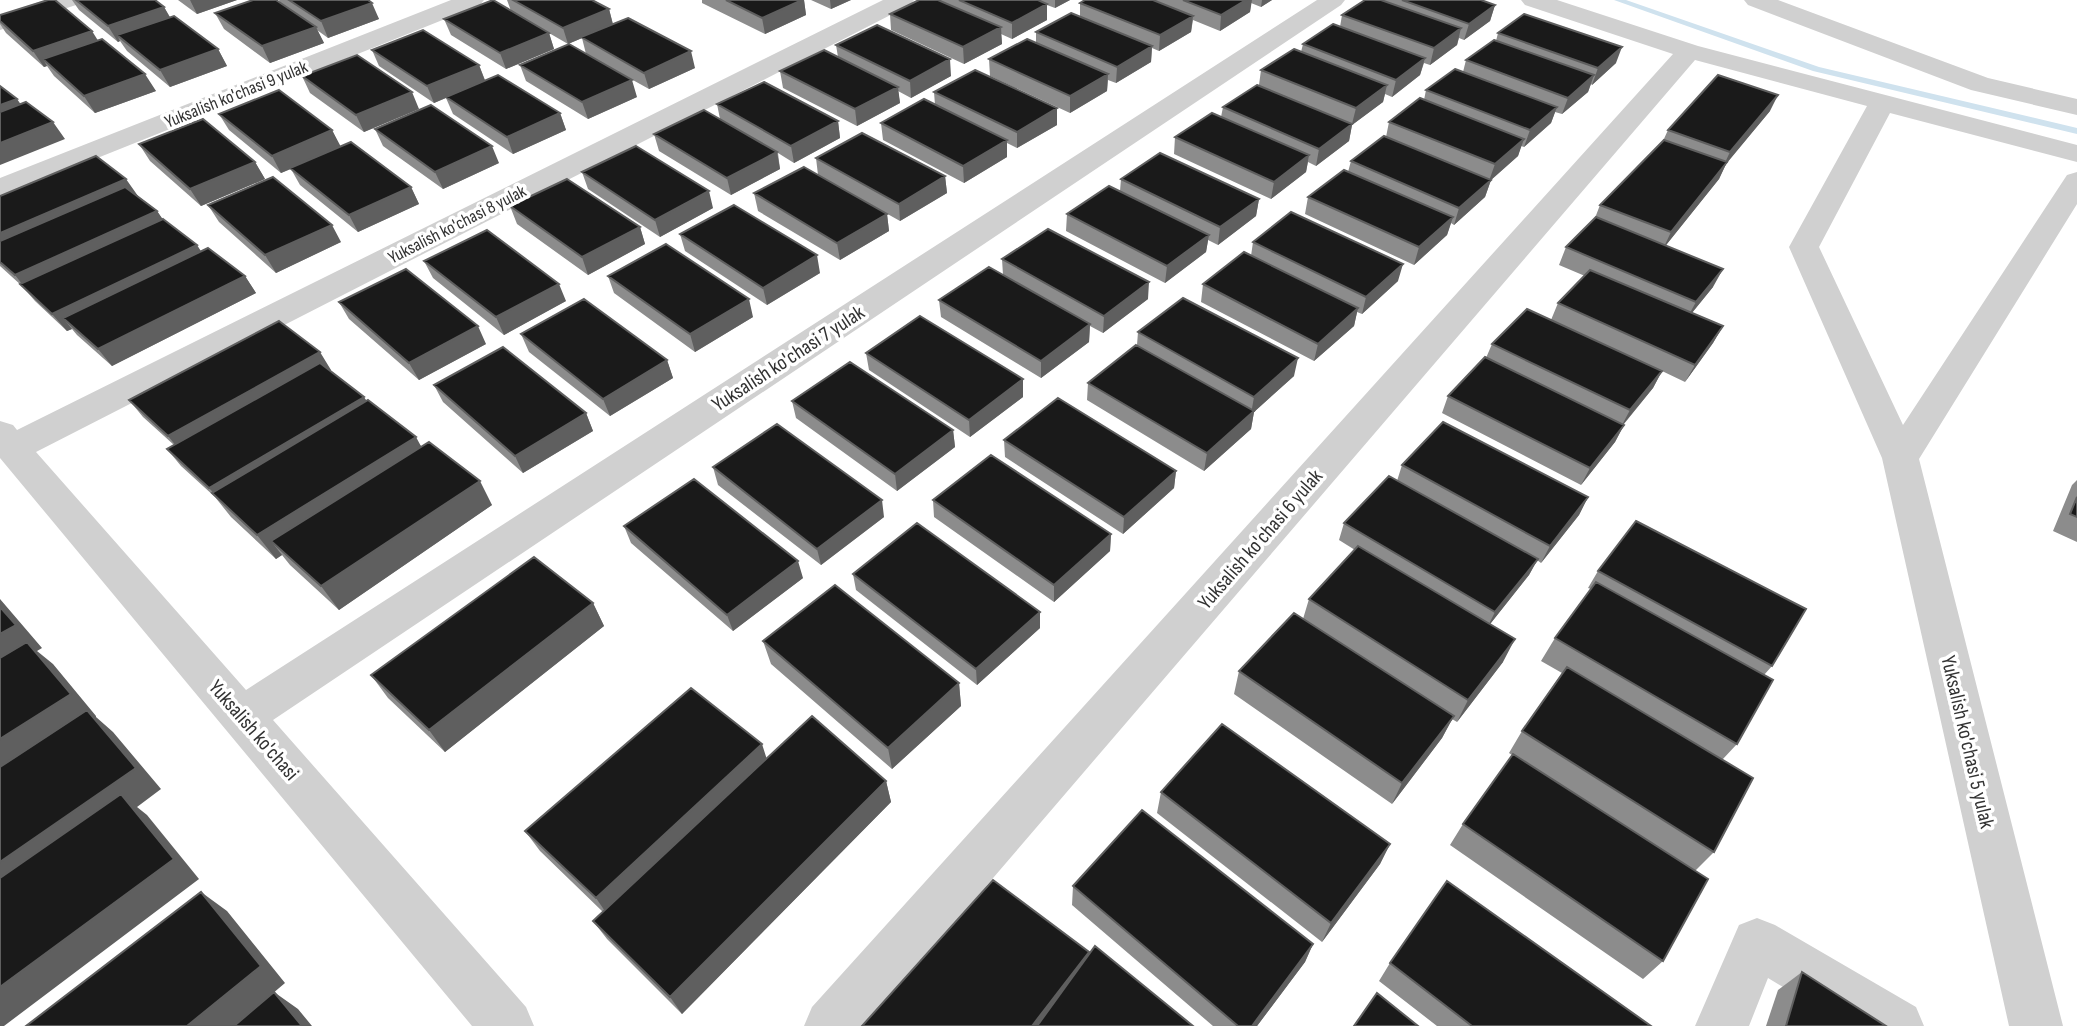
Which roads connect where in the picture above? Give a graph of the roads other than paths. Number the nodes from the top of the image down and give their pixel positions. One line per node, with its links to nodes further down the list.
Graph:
1 (68, 0): 7 (street)
2 (472, 0): 13 (street, Yuksalish ko'chasi 9 yulak)
3 (902, 0): 14 (street, Yuksalish ko'chasi 8 yulak)
4 (1333, 0): 16 (street, Yuksalish ko'chasi 7 yulak)
5 (1533, 0): 8 (street)
6 (1756, 0): 9 (street)
7 (0, 23)
8 (1689, 51): 11 (street); 18 (street, Yuksalish ko'chasi 6 yulak)
9 (2077, 107)
10 (1878, 110): 15 (street, Yuksalish ko'chasi 5 yulak)
11 (2077, 154)
12 (2077, 181): 15 (street)
13 (0, 188)
14 (6, 441): 16 (street, Yuksalish ko'chasi)
15 (1900, 458): 21 (street, Yuksalish ko'chasi 5 yulak)
16 (242, 716): 17 (street, Yuksalish ko'chasi)
17 (507, 1026)
18 (831, 1026)
19 (1722, 1026): 20 (street)
20 (1897, 1026)
21 (2036, 1026)

